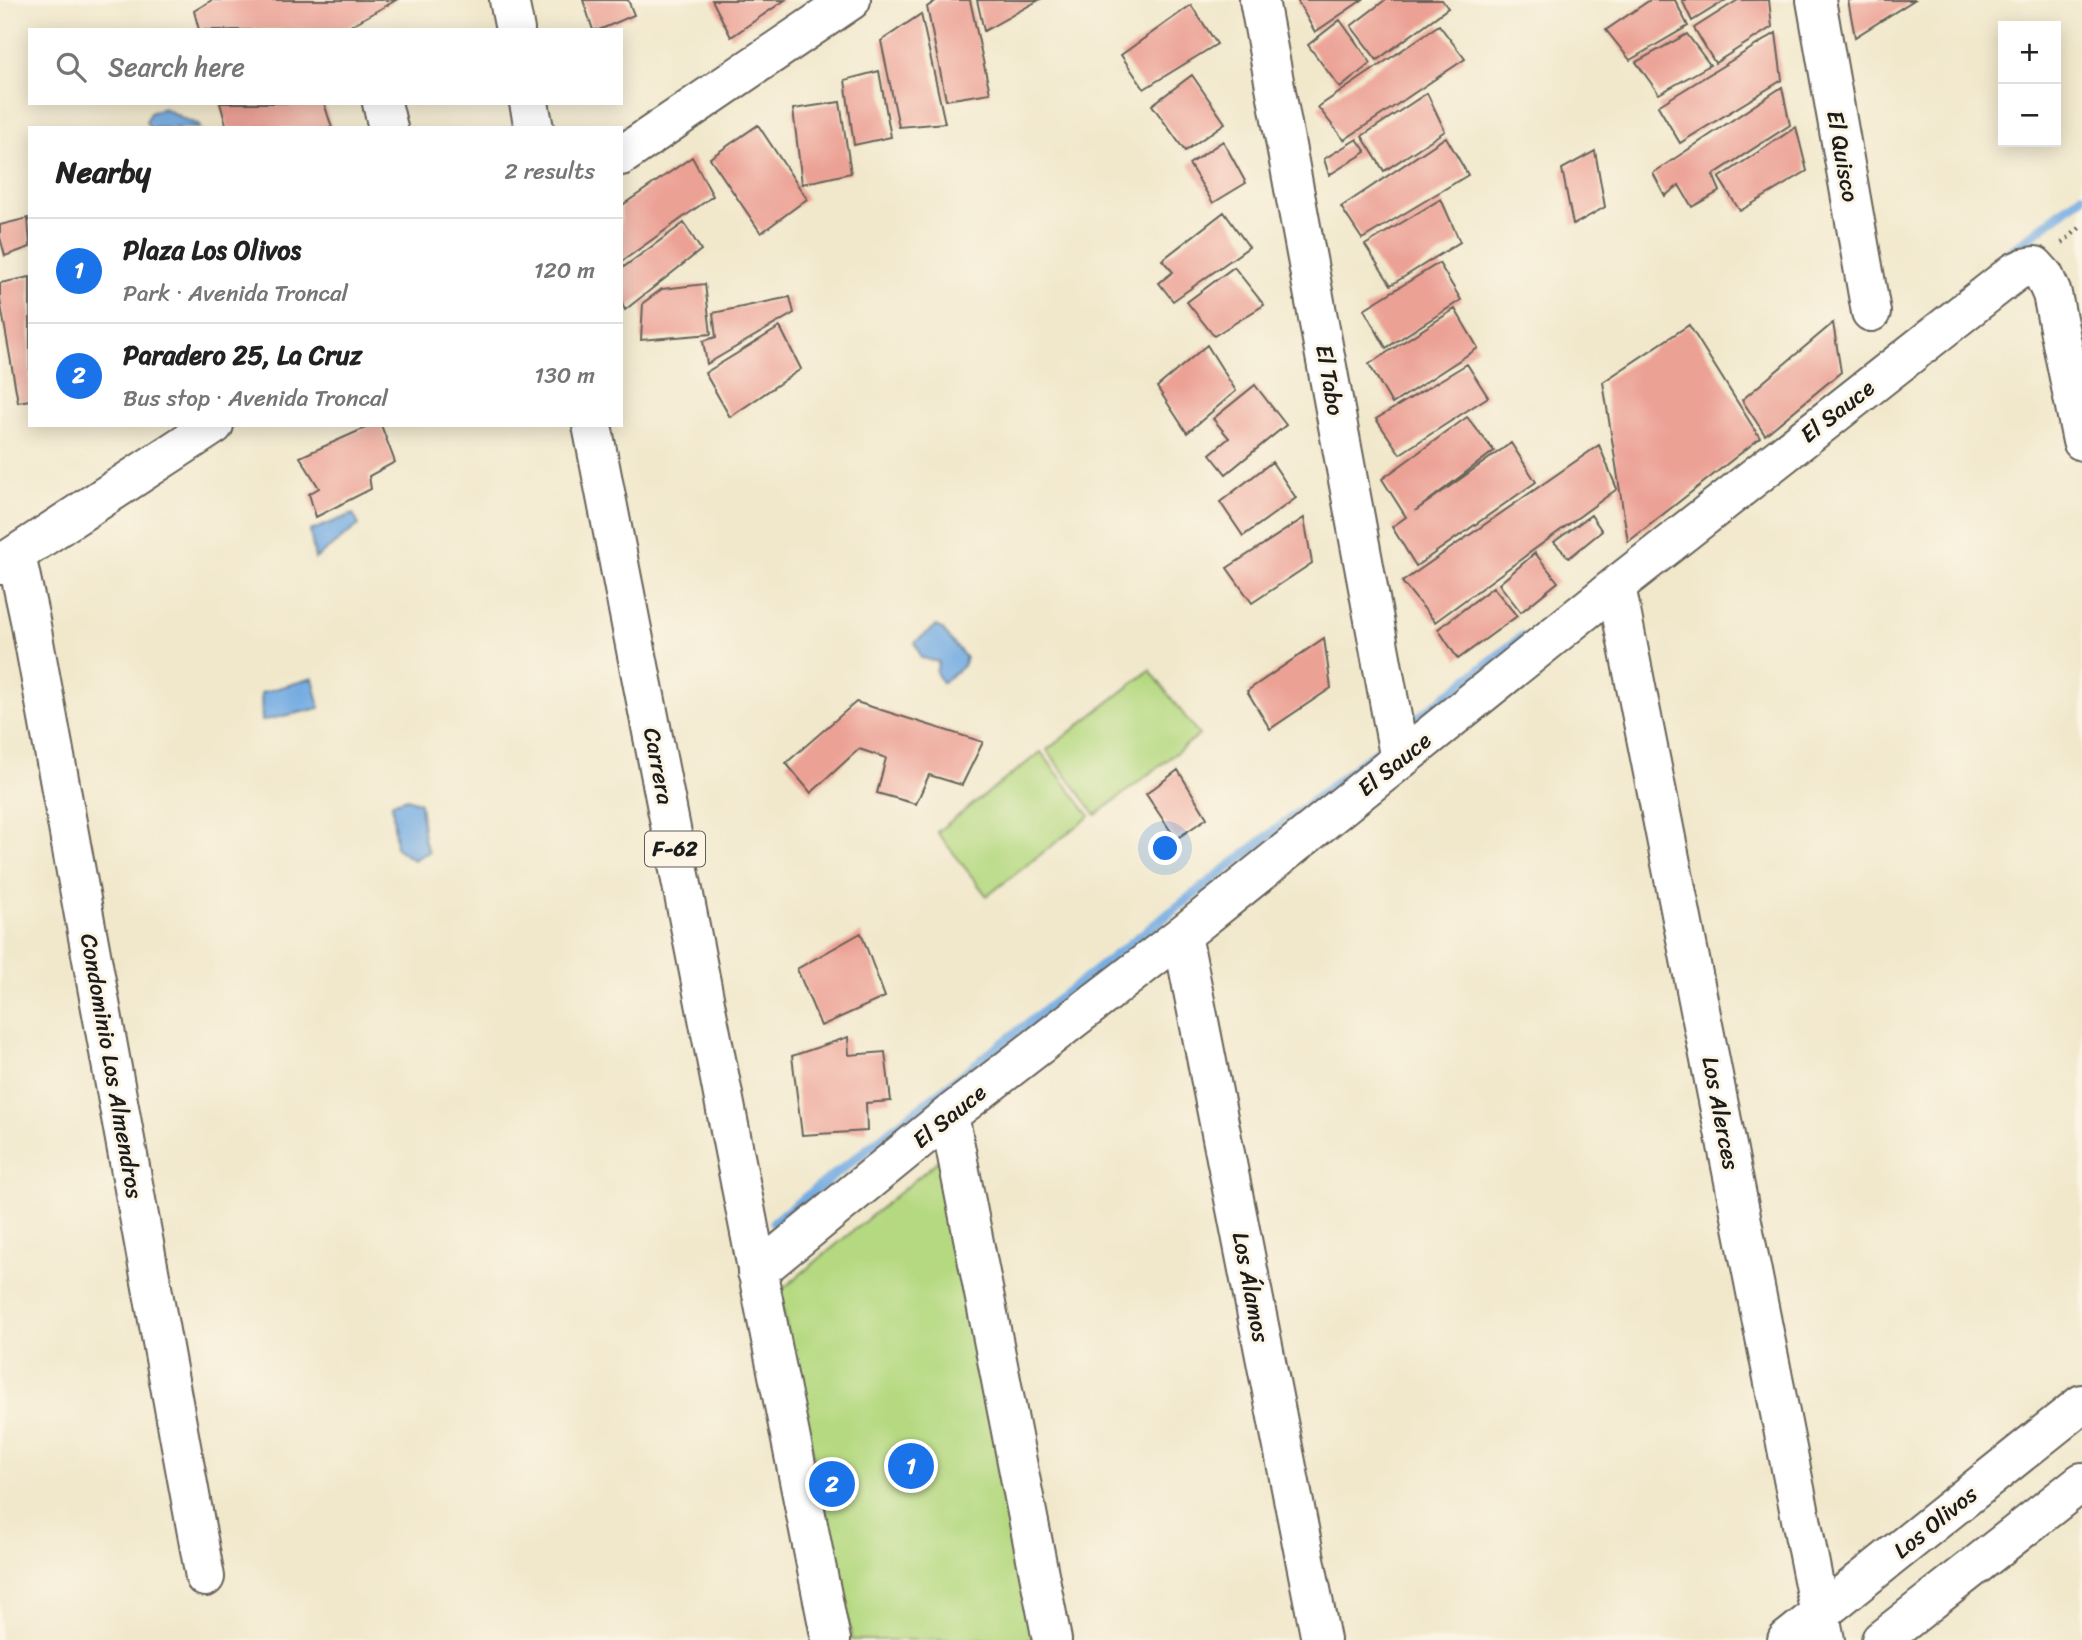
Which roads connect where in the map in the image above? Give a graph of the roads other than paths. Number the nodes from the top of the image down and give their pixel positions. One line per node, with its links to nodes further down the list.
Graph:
1 (509, 0): 5 (street)
2 (851, 0): 10 (street)
3 (1259, 0): 17 (street, El Tabo)
4 (1816, 0): 11 (street, El Quisco)
5 (515, 28)
6 (382, 105): 8 (street)
7 (529, 105): 9 (street)
8 (388, 126)
9 (534, 126)
10 (623, 155)
11 (1871, 312)
12 (211, 427): 15 (street)
13 (592, 427): 20 (street, Carrera / F-62)
14 (2082, 441): 16 (street, El Sauce)
15 (8, 560): 23 (street, Condominio Los Almendros)
16 (1616, 586): 17 (street, El Sauce); 24 (street, Los Alerces)
17 (1400, 760): 18 (street, El Sauce)
18 (1182, 934): 19 (street, El Sauce); 27 (street, Los Álamos)
19 (949, 1115): 20 (street, El Sauce); 26 (street)
20 (757, 1272): 25 (street, F-62)
21 (2082, 1405): 24 (street, Los Olivos)
22 (2082, 1482): 29 (street)
23 (205, 1577)
24 (1823, 1627): 28 (street, Los Olivos)
25 (831, 1640)
26 (1052, 1640)
27 (1321, 1640)
28 (1787, 1640)
29 (1881, 1640)

